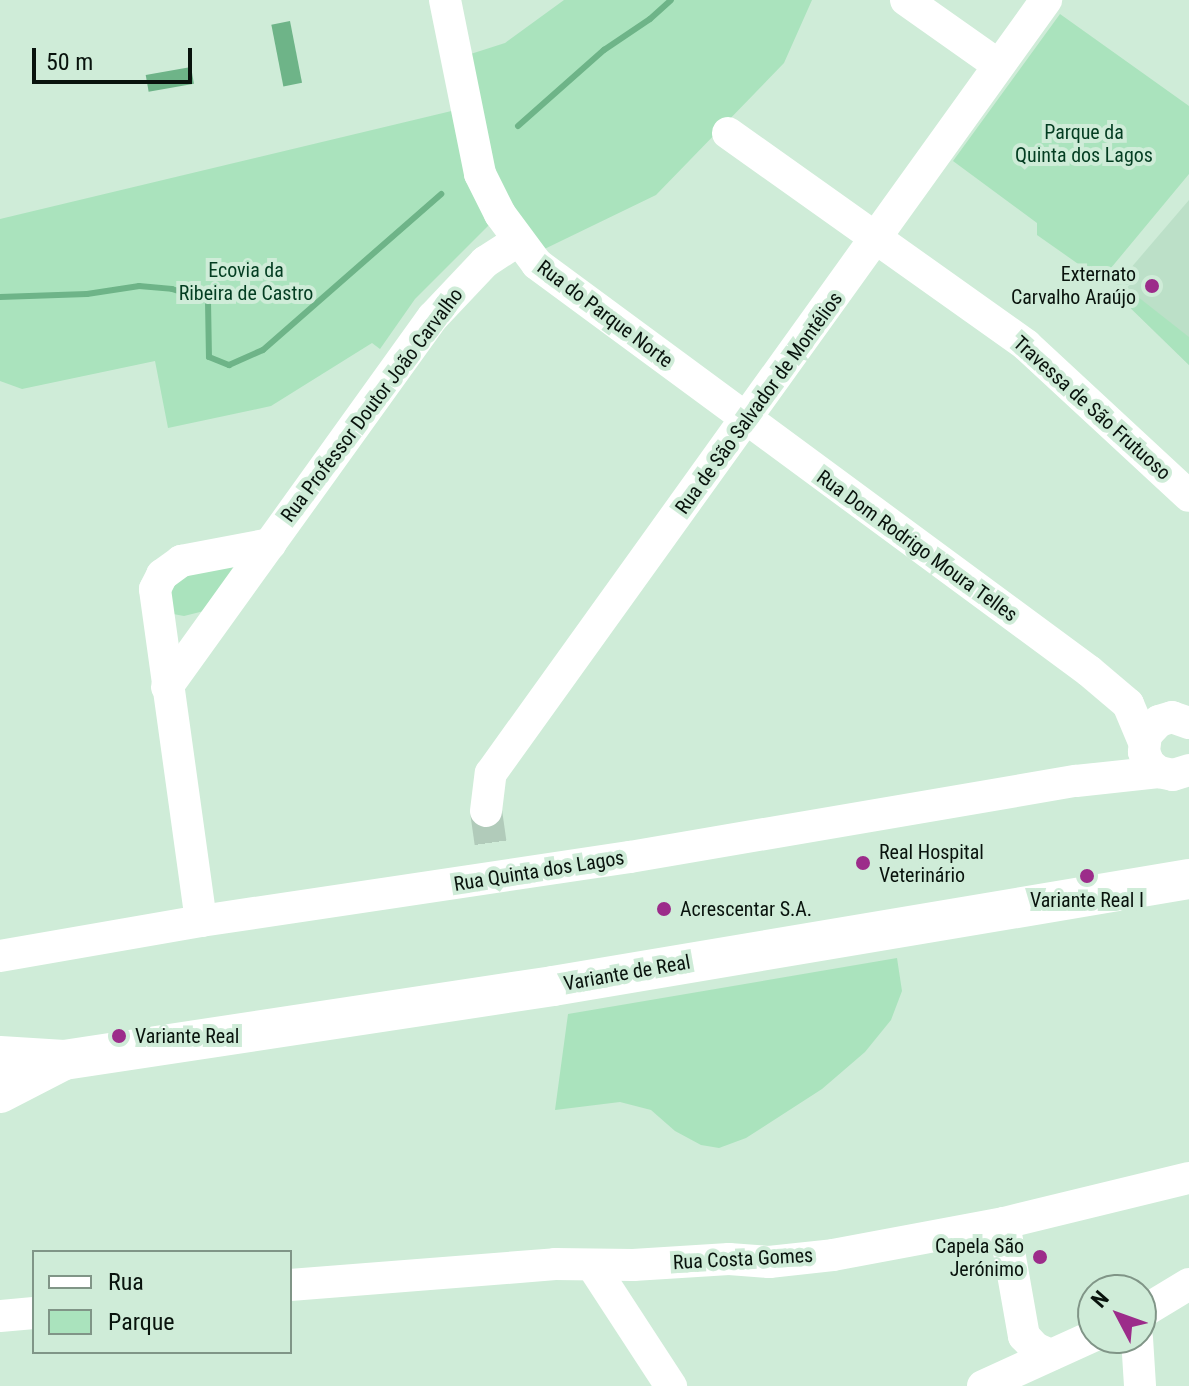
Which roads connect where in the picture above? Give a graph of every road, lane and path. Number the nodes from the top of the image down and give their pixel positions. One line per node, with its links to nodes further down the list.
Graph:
1 (445, 0): 7 (street, Rua do Parque Norte)
2 (906, 0): 4 (street)
3 (1046, 0): 4 (street, Rua de São Salvador de Montélios)
4 (998, 65): 6 (street, Rua de São Salvador de Montélios)
5 (728, 133): 6 (street, Travessa de São Frutuoso)
6 (875, 238): 8 (street, Rua de São Salvador de Montélios); 9 (street, Travessa de São Frutuoso)
7 (517, 241): 8 (street, Rua do Parque Norte); 10 (street, Rua Professor Doutor João Carvalho)
8 (746, 421): 13 (street, Rua Dom Rodrigo Moura Telles); 17 (street, Rua de São Salvador de Montélios)
9 (1189, 496)
10 (270, 544): 11 (street, Rua Professor Doutor João Carvalho); 12 (street, Rua Professor Doutor João Carvalho)
11 (158, 622): 12 (street); 14 (street, Rua Professor Doutor João Carvalho)
12 (211, 622): 14 (street, Rua Professor Doutor João Carvalho)
13 (1089, 671): 15 (street); 16 (street)
14 (167, 687): 19 (street, Rua Professor Doutor João Carvalho)
15 (1184, 721): 16 (street, Rua Quinta dos Lagos)
16 (1159, 759): 19 (street, Rua Quinta dos Lagos)
17 (486, 811)
18 (1189, 879): 22 (main road, Variante de Real)
19 (201, 921): 20 (street, Rua Quinta dos Lagos)
20 (0, 956)
21 (0, 1056): 22 (main road, Variante de Real)
22 (64, 1060): 23 (main road, Variante de Real)
23 (0, 1093)
24 (1189, 1178): 25 (street, Rua Costa Gomes)
25 (1004, 1223): 26 (street, Rua Costa Gomes); 34 (street)
26 (592, 1265): 28 (street, Rua Costa Gomes); 35 (street)
27 (1189, 1284): 29 (street)
28 (292, 1285)
29 (1157, 1303)
30 (32, 1313): 31 (street)
31 (0, 1316)
32 (1077, 1343): 34 (street)
33 (1138, 1354): 37 (street)
34 (1051, 1355): 36 (street)
35 (671, 1386)
36 (983, 1386)
37 (1140, 1386)

